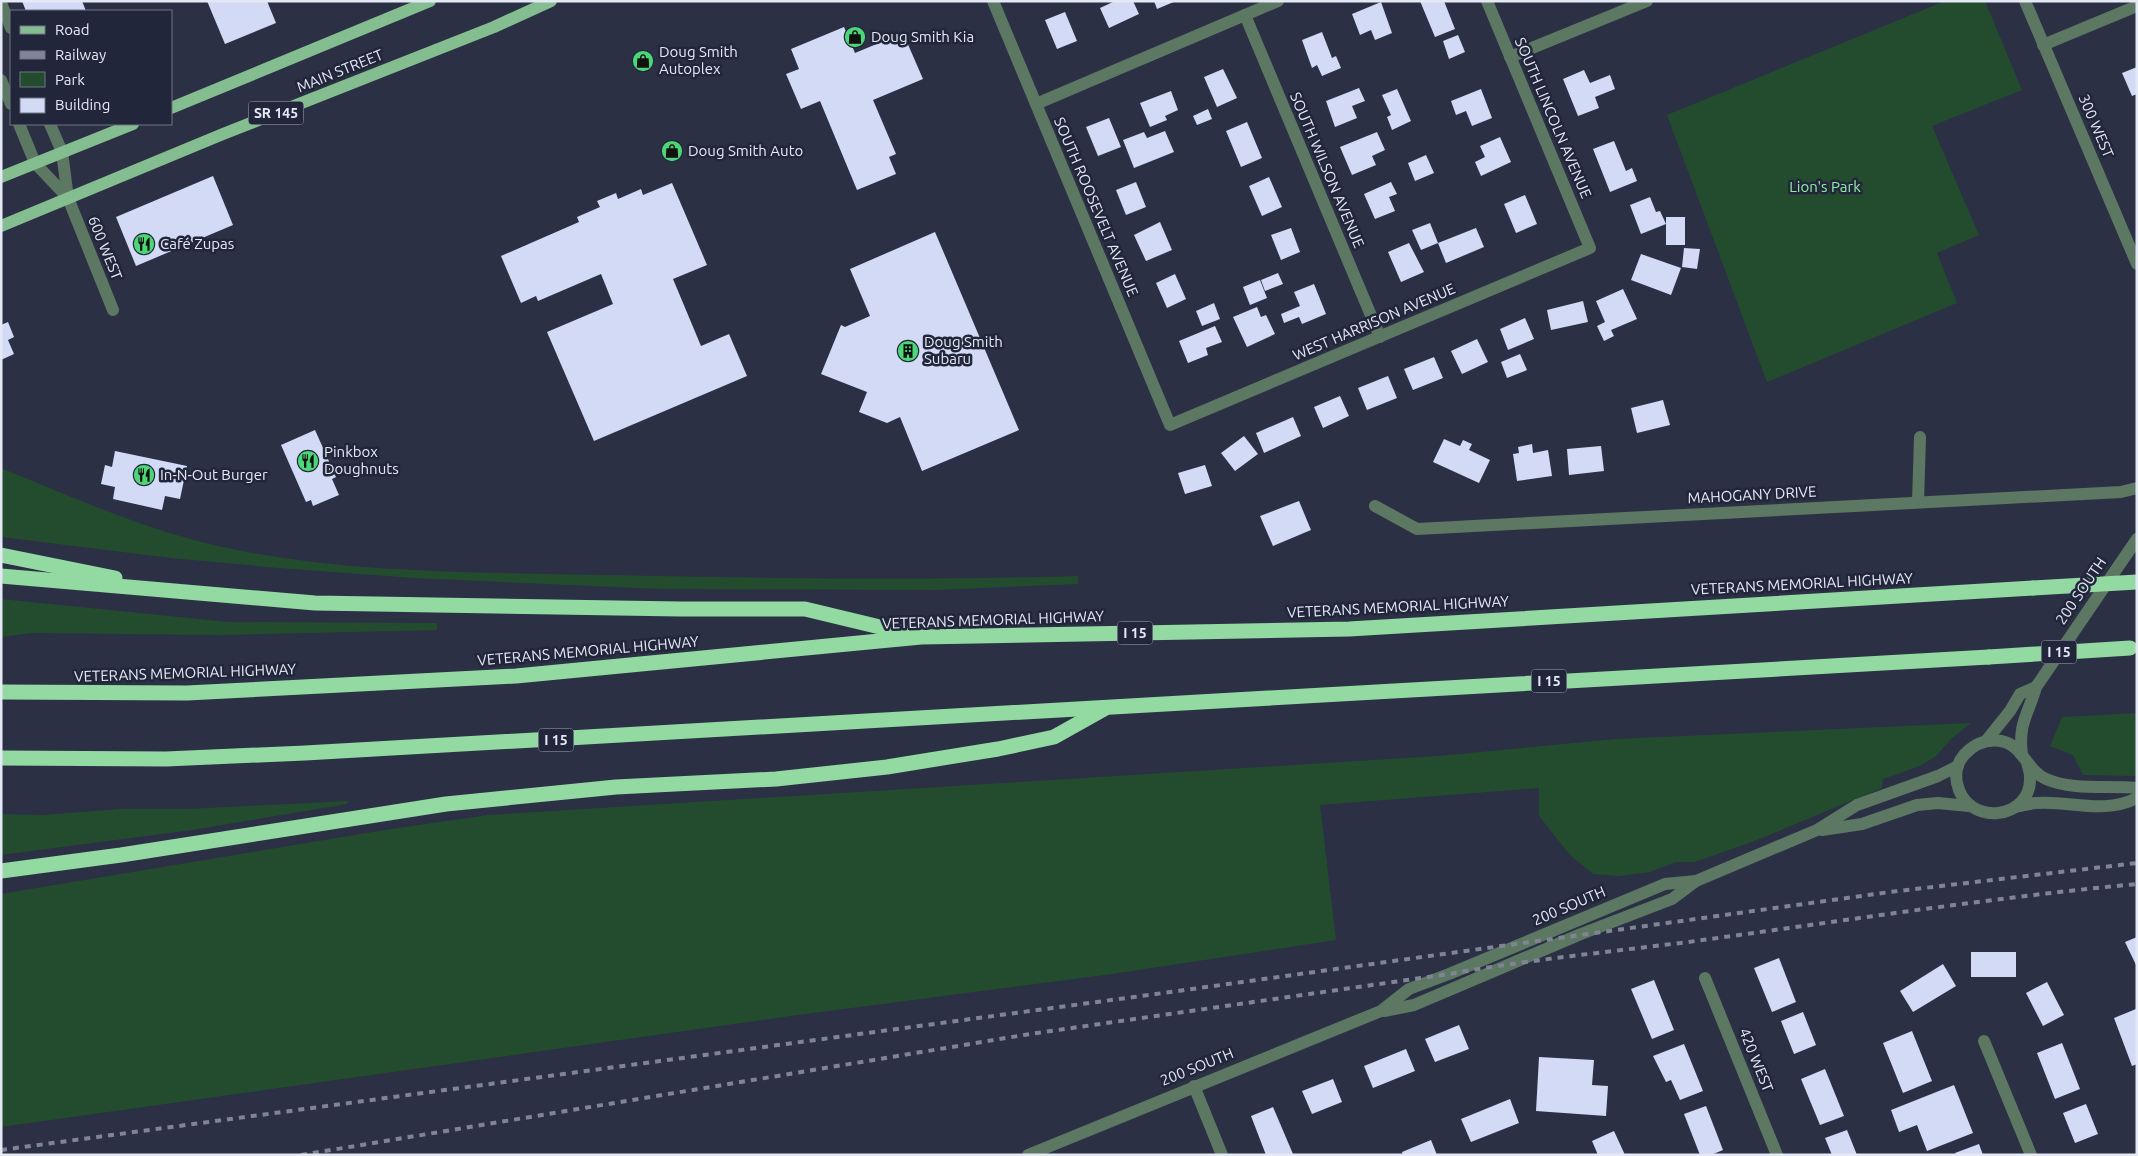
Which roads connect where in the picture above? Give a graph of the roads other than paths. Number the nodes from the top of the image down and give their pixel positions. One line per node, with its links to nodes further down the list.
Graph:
1 (430, 1): 17 (main road, MAIN STREET)
2 (551, 1): 24 (main road, MAIN STREET / SR 145)
3 (992, 1): 16 (street, SOUTH ROOSEVELT AVENUE)
4 (1278, 1): 10 (street)
5 (1487, 1): 13 (street, SOUTH LINCOLN AVENUE)
6 (1647, 1): 13 (street)
7 (2025, 1): 12 (street, 300 WEST)
8 (1, 3): 11 (street)
9 (2137, 6): 12 (street)
10 (1245, 15): 16 (street); 29 (street, SOUTH WILSON AVENUE)
11 (10, 26)
12 (2043, 45): 27 (street, 300 WEST)
13 (1510, 57): 26 (street, SOUTH LINCOLN AVENUE)
14 (1, 80): 15 (street)
15 (10, 102)
16 (1036, 104): 30 (street, SOUTH ROOSEVELT AVENUE)
17 (172, 108)
18 (19, 125): 22 (street)
19 (50, 125): 21 (street)
20 (130, 125): 21 (main road)
21 (62, 152): 22 (main road); 24 (street)
22 (35, 163): 23 (main road); 24 (street)
23 (1, 177)
24 (68, 198): 25 (main road, MAIN STREET / SR 145); 28 (street, 600 WEST)
25 (1, 226)
26 (1590, 248): 29 (street, WEST HARRISON AVENUE)
27 (2137, 264)
28 (113, 310)
29 (1380, 337): 30 (street, WEST HARRISON AVENUE)
30 (1170, 425)
31 (1920, 437): 33 (street)
32 (2137, 488): 33 (street, MAHOGANY DRIVE)
33 (1918, 502): 34 (street, MAHOGANY DRIVE)
34 (1375, 506)
35 (2137, 539): 42 (street, 200 SOUTH)
36 (1, 555): 39 (highway)
37 (1, 576): 39 (highway)
38 (2137, 582): 40 (highway, VETERANS MEMORIAL HIGHWAY / I 15, bridge)
39 (178, 592): 40 (highway)
40 (920, 637): 43 (highway, VETERANS MEMORIAL HIGHWAY / I 15)
41 (2133, 648): 44 (highway, I 15, bridge)
42 (2036, 687): 45 (street, 200 SOUTH); 47 (street, 200 SOUTH)
43 (1, 692)
44 (1110, 706): 46 (highway, I 15); 54 (highway)
45 (1986, 740): 47 (street); 48 (street)
46 (1, 758)
47 (2024, 758): 49 (street); 52 (street)
48 (1958, 766): 51 (street); 53 (street, 200 SOUTH)
49 (2137, 788)
50 (2137, 798): 52 (street)
51 (1969, 806): 52 (street); 53 (street, 200 SOUTH)
52 (2015, 807)
53 (1817, 830): 57 (street, 200 SOUTH)
54 (1, 871)
55 (1705, 978): 60 (street, 420 WEST)
56 (1984, 1041): 61 (street)
57 (1194, 1086): 58 (street, 200 SOUTH); 59 (street)
58 (1028, 1155)
59 (1222, 1155)
60 (1777, 1155)
61 (2031, 1155)

